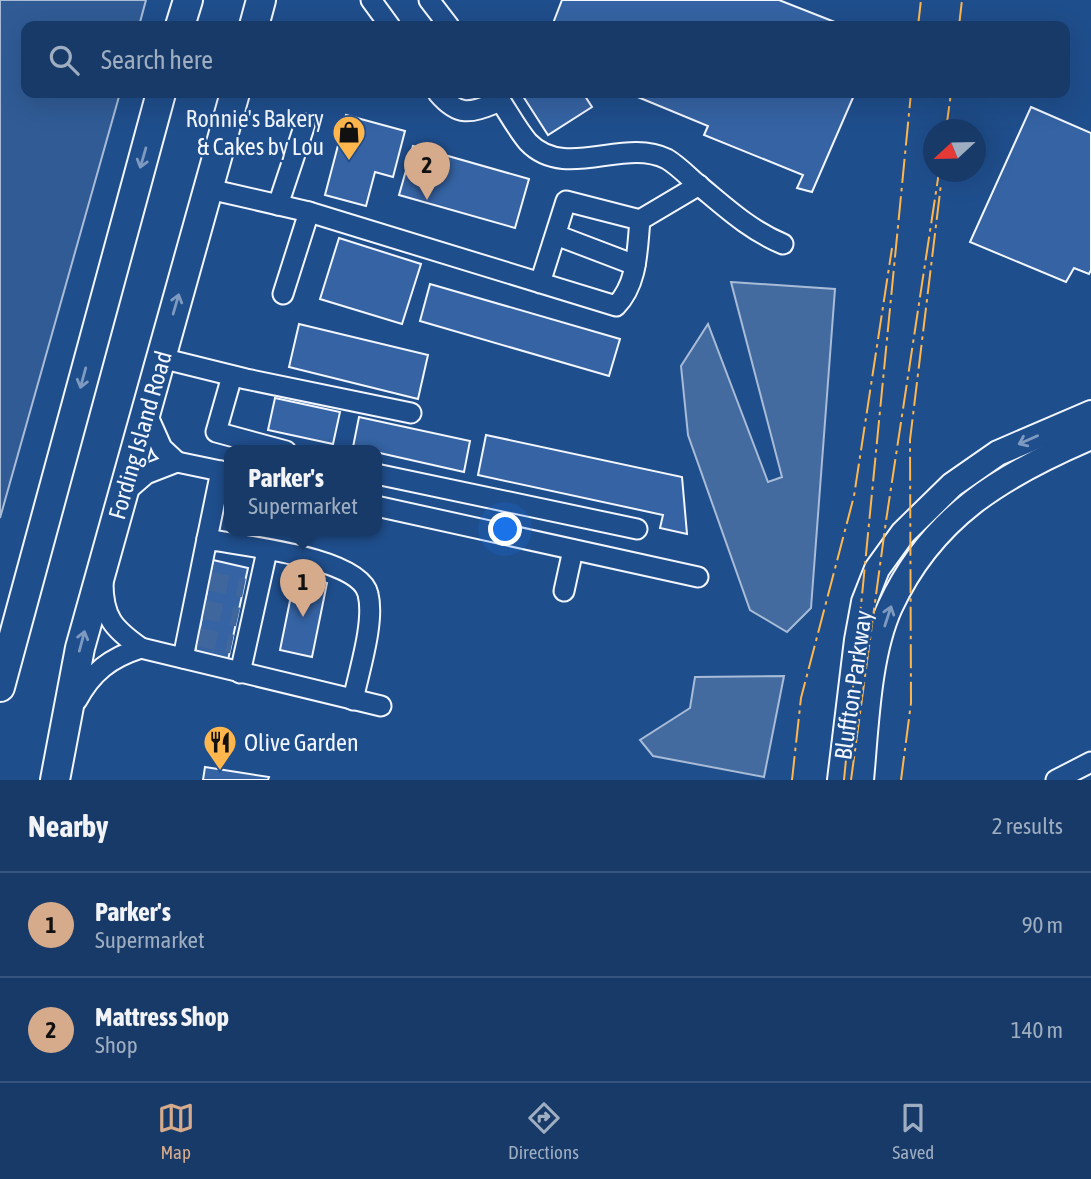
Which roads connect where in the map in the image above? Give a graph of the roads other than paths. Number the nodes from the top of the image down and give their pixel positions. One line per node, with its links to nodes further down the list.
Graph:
1 (188, 0): 5 (highway)
2 (261, 0): 6 (highway)
3 (371, 0): 7 (street)
4 (429, 0): 8 (street)
5 (182, 21)
6 (255, 21)
7 (386, 21)
8 (445, 21)
9 (160, 98): 48 (highway, one-way to 48)
10 (234, 98): 16 (highway, Fording Island Road)
11 (443, 98): 12 (street)
12 (496, 98)
13 (499, 98): 15 (street)
14 (305, 124): 17 (street)
15 (699, 185): 19 (street); 21 (street)
16 (209, 188): 17 (street); 25 (highway, Fording Island Road, one-way to 16)
17 (278, 205): 18 (street)
18 (309, 212): 23 (street); 24 (street)
19 (640, 220): 20 (street); 22 (street)
20 (555, 235): 22 (street); 23 (street)
21 (783, 244)
22 (635, 265): 23 (street)
23 (540, 283)
24 (284, 295)
25 (161, 358): 26 (street); 27 (highway, Fording Island Road)
26 (232, 376): 28 (street); 31 (street)
27 (146, 412): 32 (street); 36 (highway, Fording Island Road)
28 (411, 413)
29 (1091, 413): 54 (main road, Bluffton Parkway, one-way to 54)
30 (1091, 437): 55 (main road, Bluffton Parkway, one-way to 30)
31 (264, 445)
32 (177, 462): 33 (street); 36 (street)
33 (224, 472)
34 (382, 475): 38 (street)
35 (224, 476): 39 (street)
36 (123, 494): 42 (highway, Fording Island Road)
37 (382, 507): 40 (street)
38 (637, 529)
39 (207, 539): 41 (street); 46 (street)
40 (573, 550): 43 (street); 44 (street)
41 (267, 551): 47 (street); 49 (street)
42 (103, 565): 45 (street); 51 (highway, Fording Island Road, one-way to 42)
43 (698, 577)
44 (564, 591)
45 (141, 648): 46 (street); 51 (street)
46 (183, 658): 47 (street)
47 (240, 673): 49 (street)
48 (0, 687)
49 (353, 700): 50 (street)
50 (381, 706)
51 (67, 718): 53 (highway, Fording Island Road)
52 (1091, 762): 56 (street)
53 (55, 780)
54 (840, 780)
55 (861, 780)
56 (1056, 780)

